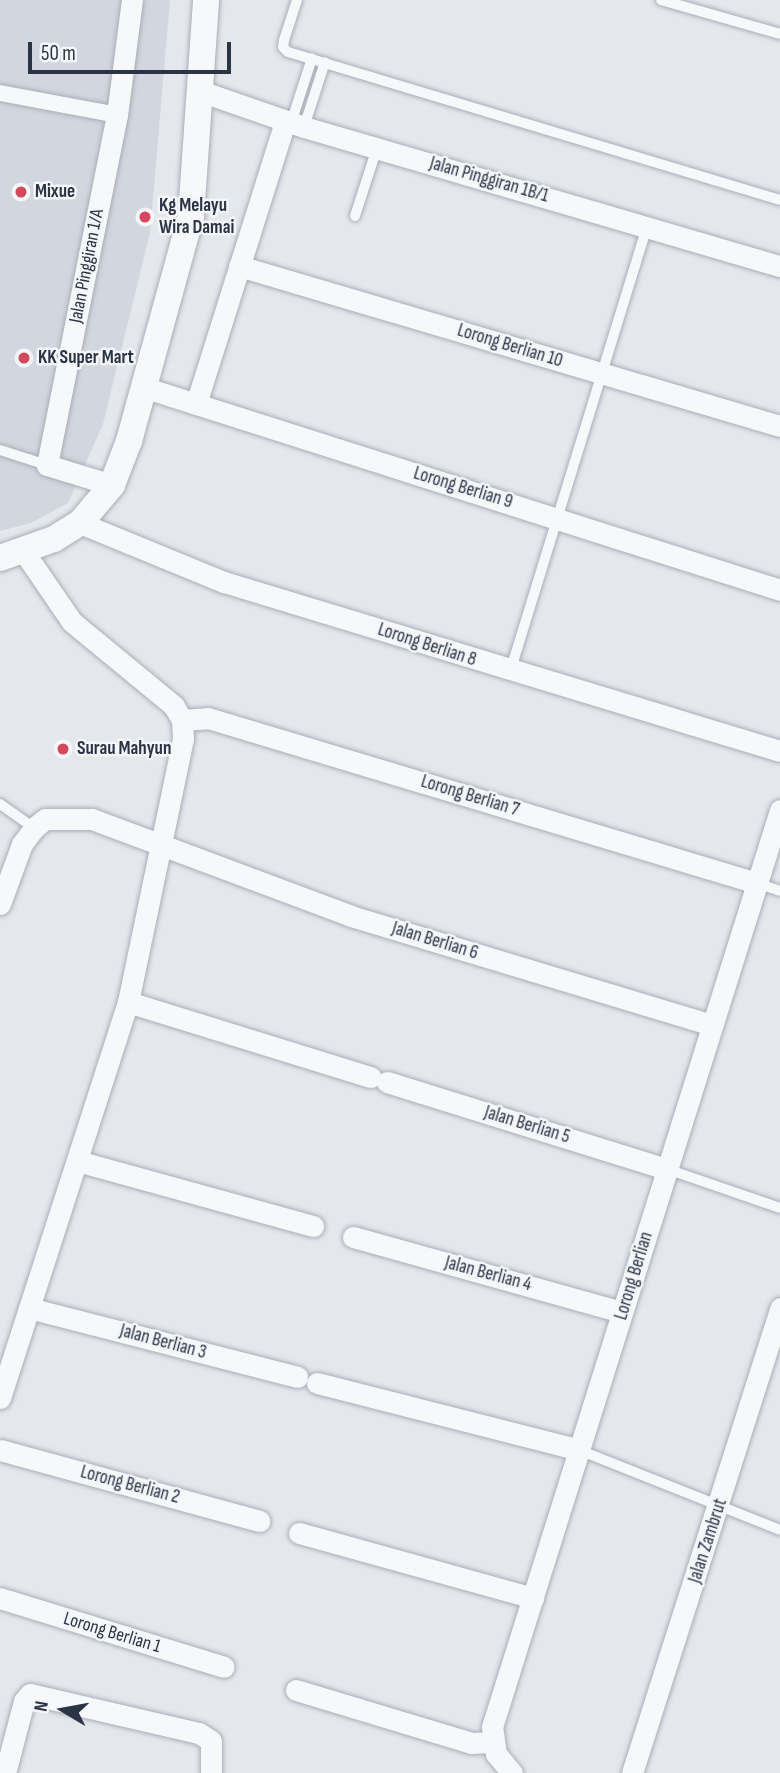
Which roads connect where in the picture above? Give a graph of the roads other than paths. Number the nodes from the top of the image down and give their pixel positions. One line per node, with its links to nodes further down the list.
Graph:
1 (132, 0): 10 (street, Jalan Pinggiran 1/A)
2 (206, 0): 8 (street)
3 (297, 0): 6 (lane)
4 (661, 0): 5 (lane)
5 (780, 34)
6 (312, 58): 7 (lane); 11 (lane)
7 (325, 62): 11 (lane); 13 (lane)
8 (200, 91): 11 (street, Jalan Pinggiran 1B/1); 19 (street)
9 (0, 93): 10 (street)
10 (117, 114): 23 (street, Jalan Pinggiran 1/A)
11 (293, 124): 12 (street, Jalan Pinggiran 1B/1); 16 (street)
12 (377, 148): 14 (lane); 15 (street, Jalan Pinggiran 1B/1)
13 (780, 200)
14 (355, 216)
15 (647, 225): 17 (street, Jalan Pinggiran 1B/1); 18 (lane)
16 (239, 266): 18 (street, Lorong Berlian 10); 20 (street)
17 (780, 266)
18 (601, 373): 21 (street, Lorong Berlian 10); 25 (lane)
19 (146, 388): 20 (street, Lorong Berlian 9); 24 (street)
20 (196, 404): 25 (street, Lorong Berlian 9)
21 (780, 426)
22 (0, 450): 23 (lane)
23 (47, 465): 24 (street)
24 (112, 485): 26 (street)
25 (557, 518): 28 (street, Lorong Berlian 9); 29 (lane)
26 (80, 523): 27 (street); 29 (street, Lorong Berlian 8)
27 (12, 555): 30 (street)
28 (780, 590)
29 (510, 671): 31 (street, Lorong Berlian 8)
30 (182, 720): 35 (street); 36 (street, Lorong Berlian 7)
31 (780, 751)
32 (0, 804): 34 (lane)
33 (780, 810): 36 (street, Lorong Berlian)
34 (34, 828): 35 (street, Jalan Berlian 6); 38 (street)
35 (160, 845): 39 (street); 40 (street, Jalan Berlian 6)
36 (757, 883): 37 (lane); 40 (street, Lorong Berlian)
37 (780, 891)
38 (0, 904)
39 (128, 1002): 41 (street); 42 (street, Jalan Berlian 5)
40 (712, 1025): 42 (street, Lorong Berlian)
41 (76, 1161): 44 (street); 46 (street)
42 (667, 1168): 43 (lane); 48 (street, Lorong Berlian)
43 (780, 1208)
44 (313, 1226)
45 (353, 1237): 48 (street, Jalan Berlian 4)
46 (29, 1308): 49 (street); 51 (street, Jalan Berlian 3)
47 (780, 1308): 52 (street, Jalan Zambrut)
48 (622, 1312): 51 (street, Lorong Berlian)
49 (0, 1398)
50 (0, 1450): 53 (street, Lorong Berlian 2)
51 (579, 1450): 52 (lane); 57 (street, Lorong Berlian)
52 (720, 1507): 54 (lane); 64 (street, Jalan Zambrut)
53 (259, 1521)
54 (780, 1530)
55 (299, 1533): 57 (street)
56 (0, 1598): 58 (street, Lorong Berlian 1)
57 (533, 1598): 60 (street, Lorong Berlian)
58 (224, 1667)
59 (296, 1690): 60 (street)
60 (491, 1742): 63 (street)
61 (5, 1773): 62 (street)
62 (211, 1773)
63 (512, 1773)
64 (632, 1773)

